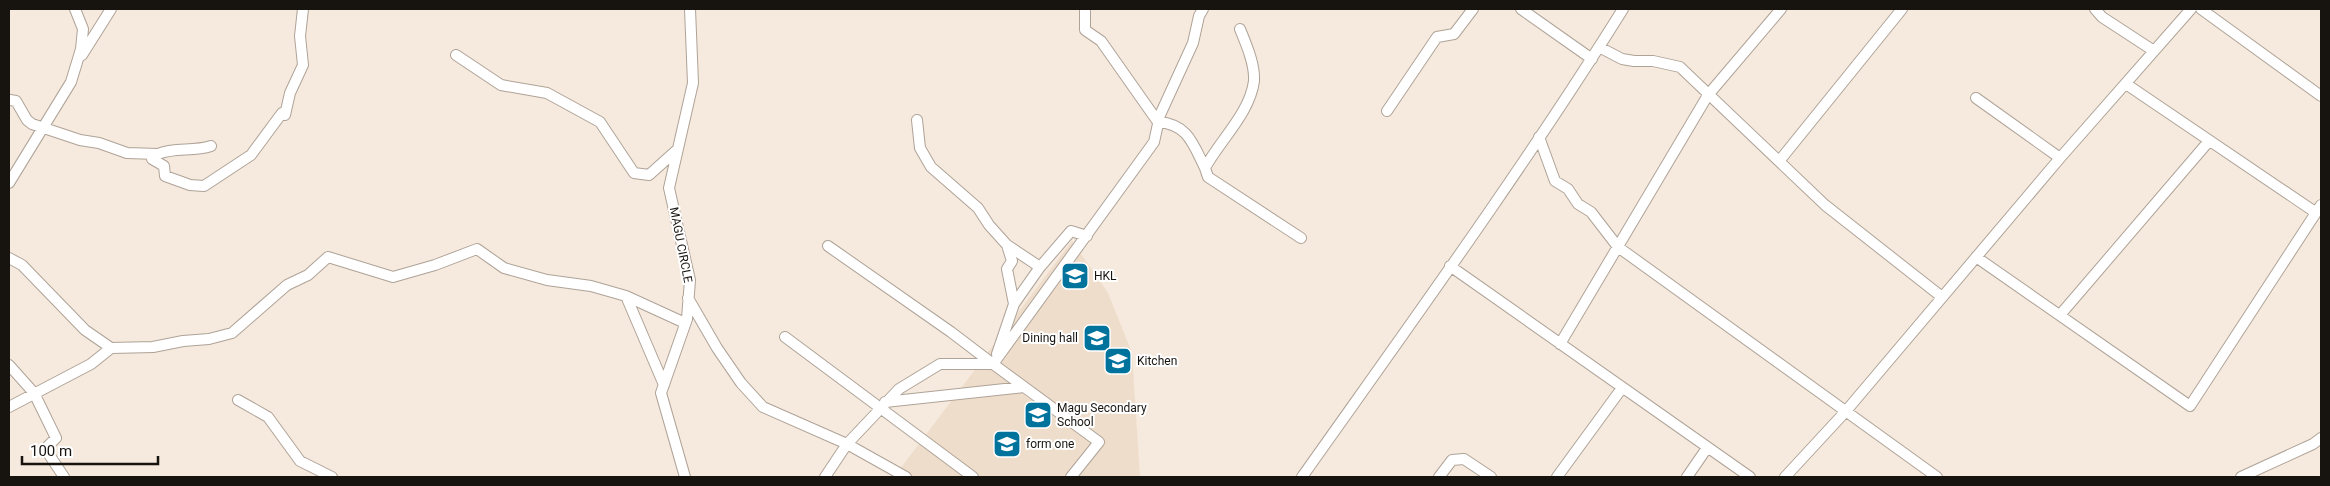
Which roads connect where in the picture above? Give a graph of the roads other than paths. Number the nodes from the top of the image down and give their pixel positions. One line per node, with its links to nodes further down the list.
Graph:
1 (75, 9): 20 (street)
2 (111, 9): 20 (street)
3 (303, 9): 34 (street)
4 (690, 9): 33 (street, MAGU CIRCLE)
5 (1085, 9): 28 (street)
6 (1203, 9): 28 (street)
7 (1473, 9): 26 (street)
8 (1521, 9): 19 (street)
9 (1623, 9): 16 (street)
10 (1781, 9): 22 (street)
11 (1902, 9): 36 (street)
12 (2095, 9): 17 (street)
13 (2191, 9): 17 (street)
14 (2202, 9): 23 (street)
15 (1240, 29): 37 (street)
16 (1599, 47): 19 (street); 22 (street)
17 (2154, 51): 21 (street)
18 (456, 55): 33 (street)
19 (1592, 59): 30 (street)
20 (78, 62): 29 (street)
21 (2126, 84): 31 (street); 35 (street)
22 (1708, 95): 36 (street); 44 (street)
23 (2321, 96)
24 (1976, 98): 35 (street)
25 (10, 100): 29 (street)
26 (1388, 111)
27 (917, 120): 42 (street)
28 (1158, 122): 37 (street); 40 (street)
29 (43, 127): 34 (street); 38 (street)
30 (1539, 137): 44 (street); 47 (street)
31 (2209, 141): 39 (street); 53 (street)
32 (211, 146): 34 (street)
33 (678, 148): 51 (street, MAGU CIRCLE)
34 (158, 154)
35 (2060, 158): 45 (street)
36 (1780, 160): 50 (street)
37 (1205, 168): 41 (street)
38 (9, 182)
39 (2318, 208): 53 (street)
40 (1087, 236): 48 (street); 59 (street)
41 (1301, 238)
42 (1007, 245): 48 (street); 52 (street)
43 (828, 246): 59 (street)
44 (1618, 247): 56 (street); 67 (street)
45 (1976, 257): 50 (street); 53 (street)
46 (9, 258): 57 (street)
47 (1450, 266): 56 (street); 78 (street)
48 (1040, 268): 52 (street)
49 (626, 296): 54 (street); 57 (street); 60 (street)
50 (1942, 297): 67 (street)
51 (688, 298): 54 (street, MAGU CIRCLE); 69 (street)
52 (1014, 304): 59 (street)
53 (2060, 315)
54 (685, 323): 60 (street, MAGU CIRCLE)
55 (786, 337): 65 (street)
56 (1560, 344): 62 (street)
57 (111, 348): 63 (street)
58 (9, 364): 63 (street)
59 (993, 364): 61 (street); 65 (street)
60 (664, 385): 73 (street, MAGU CIRCLE)
61 (1024, 387): 65 (street); 77 (street)
62 (1622, 388): 70 (street); 81 (street)
63 (34, 393): 66 (street); 71 (street)
64 (238, 400): 72 (street)
65 (883, 406): 69 (street); 76 (street)
66 (9, 407)
67 (1846, 411): 84 (street); 85 (street)
68 (2321, 438): 86 (street)
69 (847, 444): 74 (street); 75 (street)
70 (1706, 448): 82 (street); 83 (street)
71 (64, 477)
72 (332, 477)
73 (685, 477)
74 (825, 477)
75 (906, 477)
76 (973, 477)
77 (1072, 477)
78 (1302, 477)
79 (1439, 477): 80 (street)
80 (1491, 477)
81 (1557, 477)
82 (1687, 477)
83 (1750, 477)
84 (1785, 477)
85 (1937, 477)
86 (2241, 477)

